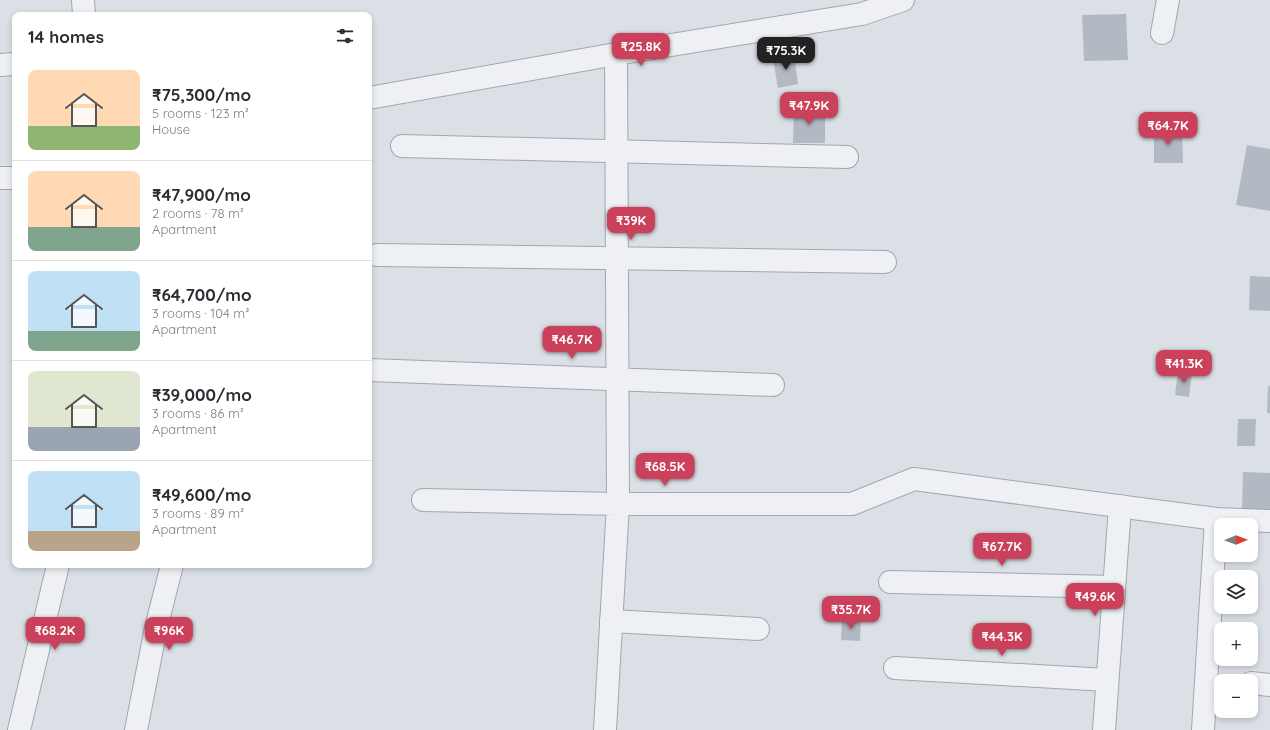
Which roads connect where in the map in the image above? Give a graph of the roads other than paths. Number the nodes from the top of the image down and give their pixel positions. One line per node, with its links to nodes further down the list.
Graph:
1 (83, 0): 5 (street)
2 (903, 0): 4 (street)
3 (1168, 0): 6 (street)
4 (864, 7): 7 (street)
5 (84, 12)
6 (1162, 33)
7 (616, 54): 10 (street); 12 (street)
8 (12, 64): 9 (street)
9 (0, 65)
10 (372, 97)
11 (402, 146): 12 (street)
12 (617, 151): 13 (street); 17 (street)
13 (847, 157)
14 (0, 178): 15 (street)
15 (12, 178)
16 (377, 254): 17 (street)
17 (617, 258): 18 (street); 20 (street)
18 (885, 262)
19 (372, 370): 20 (street)
20 (617, 379): 21 (street); 23 (street)
21 (773, 384)
22 (423, 500): 23 (street)
23 (618, 504): 24 (street); 33 (street)
24 (1120, 506): 25 (street); 32 (street)
25 (1214, 519)
26 (1258, 521): 27 (street)
27 (1270, 521)
28 (1215, 562): 37 (street)
29 (57, 568): 40 (street)
30 (171, 568): 41 (street)
31 (890, 582): 32 (street)
32 (1114, 587): 36 (street)
33 (611, 621): 34 (street); 42 (street)
34 (758, 629)
35 (895, 668): 36 (street)
36 (1107, 680): 43 (street)
37 (1213, 681): 44 (street)
38 (1258, 684): 39 (street)
39 (1270, 685)
40 (19, 730)
41 (136, 730)
42 (605, 730)
43 (1104, 730)
44 (1203, 730)

